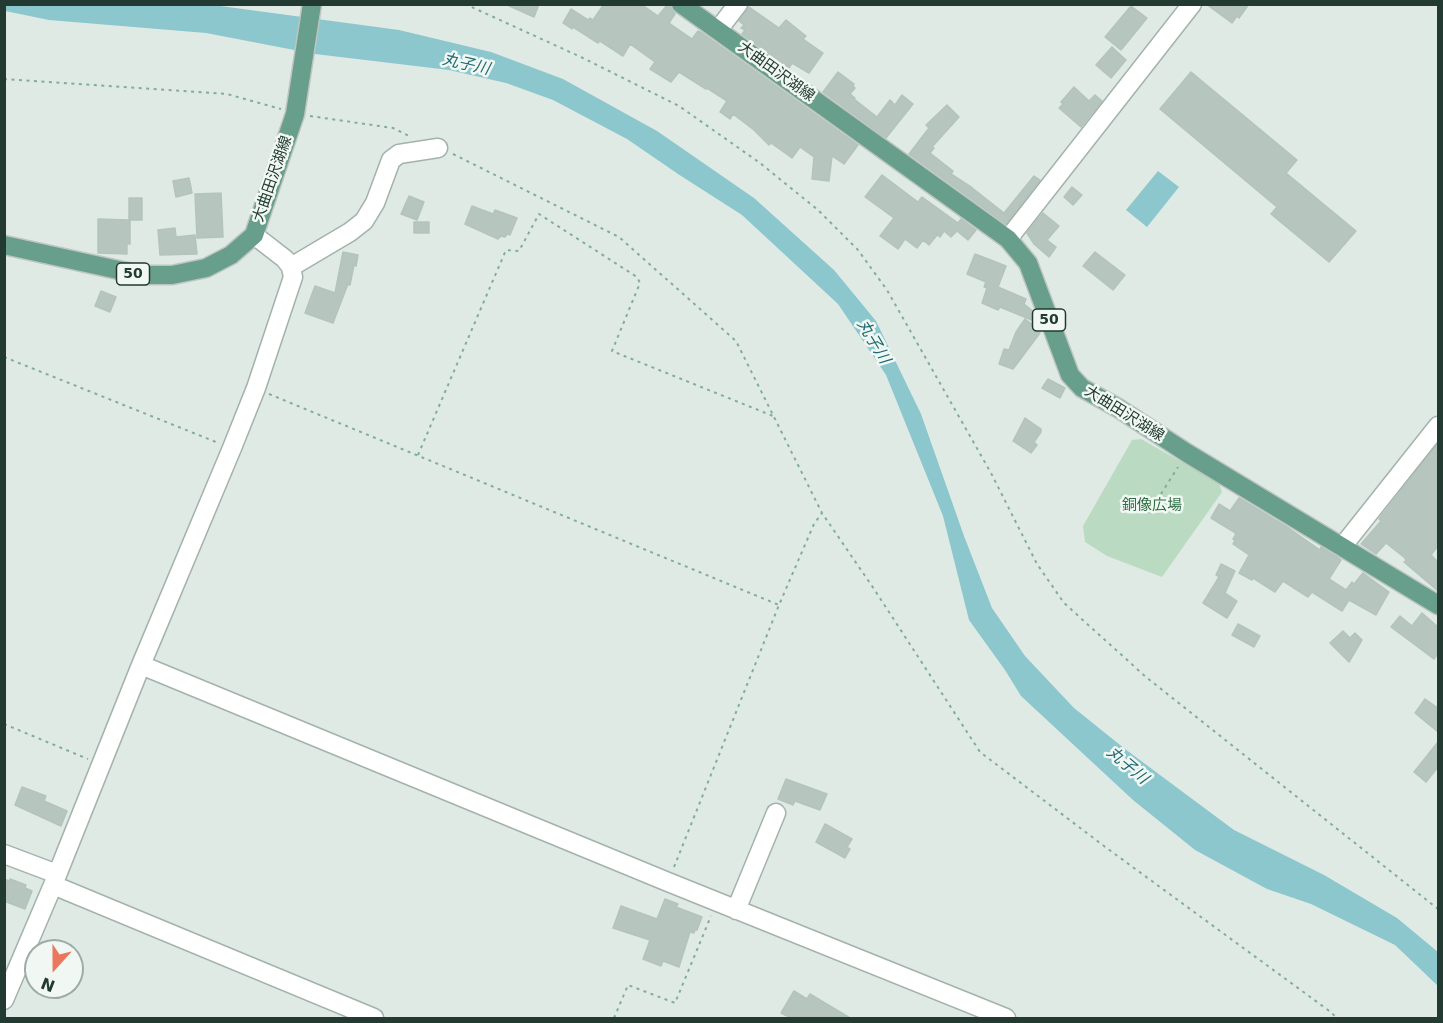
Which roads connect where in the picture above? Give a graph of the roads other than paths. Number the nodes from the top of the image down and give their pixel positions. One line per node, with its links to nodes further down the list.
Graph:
1 (312, 4): 7 (main road, 大曲田沢湖線)
2 (681, 4): 5 (main road, 大曲田沢湖線 / 50)
3 (738, 4): 5 (street)
4 (1192, 4): 8 (street)
5 (718, 30): 8 (main road, 大曲田沢湖線 / 50)
6 (438, 148): 10 (street)
7 (254, 235): 9 (main road, 大曲田沢湖線 / 50); 10 (street)
8 (1008, 239): 12 (main road, 大曲田沢湖線 / 50)
9 (4, 245)
10 (291, 267): 14 (street)
11 (1438, 426): 12 (street)
12 (1342, 547): 13 (main road, 大曲田沢湖線 / 50)
13 (1438, 605)
14 (141, 665): 17 (street); 18 (street)
15 (776, 813): 18 (street)
16 (4, 854): 17 (street)
17 (55, 880): 19 (street); 20 (street)
18 (736, 910): 21 (street)
19 (4, 1000)
20 (374, 1018)
21 (1006, 1018)

